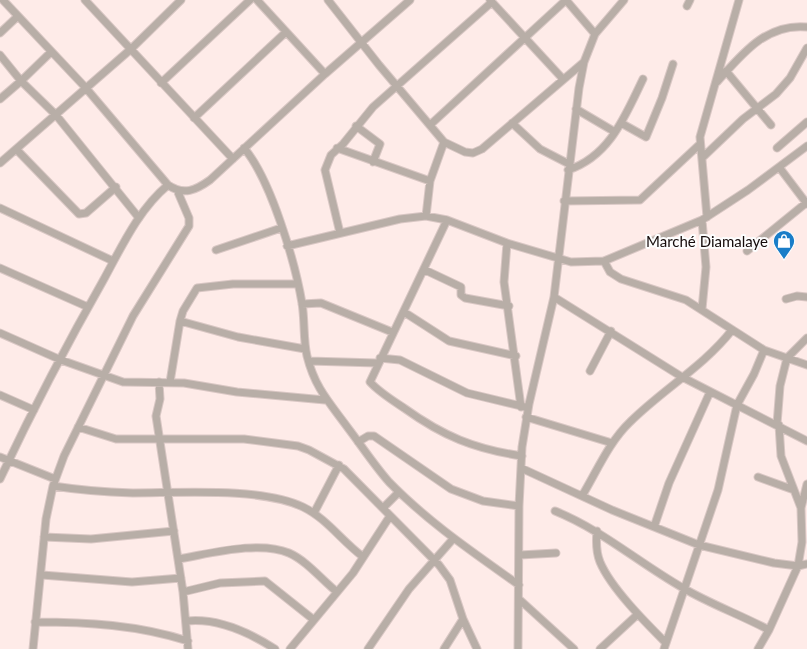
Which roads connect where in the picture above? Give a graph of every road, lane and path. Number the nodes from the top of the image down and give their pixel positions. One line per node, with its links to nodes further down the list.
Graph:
1 (85, 0): 20 (street)
2 (181, 0): 20 (street)
3 (250, 0): 31 (street)
4 (257, 0): 14 (street)
5 (328, 0): 18 (street)
6 (410, 0): 18 (street)
7 (566, 0): 16 (street); 17 (street)
8 (624, 0): 16 (street)
9 (739, 0): 30 (street)
10 (490, 1): 17 (street); 33 (street)
11 (8, 2): 12 (street)
12 (17, 17): 15 (street); 21 (street)
13 (807, 27): 25 (street)
14 (286, 32): 26 (street); 38 (street)
15 (0, 33)
16 (595, 34): 23 (street)
17 (525, 38): 27 (street); 43 (street)
18 (361, 41): 26 (street); 33 (street)
19 (807, 48): 35 (street)
20 (130, 49): 31 (street); 32 (street)
21 (52, 52): 29 (street); 32 (street)
22 (0, 55): 29 (street)
23 (584, 62): 27 (street); 36 (street)
24 (673, 64): 41 (street)
25 (726, 72): 30 (street); 35 (street)
26 (325, 74): 49 (street)
27 (562, 78): 40 (street)
28 (643, 79): 41 (street)
29 (21, 81): 34 (street); 37 (street)
30 (716, 82): 47 (street)
31 (161, 83): 38 (street)
32 (85, 87): 37 (street); 60 (street)
33 (396, 87): 43 (street); 44 (street)
34 (0, 99)
35 (757, 108): 42 (street); 53 (street)
36 (576, 110): 45 (street); 57 (street)
37 (56, 115): 52 (street); 61 (street)
38 (194, 118): 54 (street)
39 (807, 122): 51 (street)
40 (512, 123): 46 (street); 57 (street)
41 (621, 123): 45 (street)
42 (771, 124)
43 (430, 125): 46 (street)
44 (356, 126): 50 (street); 55 (street)
45 (615, 132): 57 (street)
46 (444, 142): 59 (street)
47 (700, 144): 53 (street); 63 (street)
48 (807, 146): 58 (street)
49 (244, 148): 54 (street); 70 (street)
50 (337, 148): 55 (street); 71 (street)
51 (777, 148)
52 (16, 149): 56 (street); 61 (street)
53 (702, 158): 68 (street)
54 (233, 159): 62 (street)
55 (374, 162): 59 (street)
56 (0, 163)
57 (568, 167): 63 (street)
58 (780, 167): 64 (street); 68 (street)
59 (430, 181): 66 (street)
60 (168, 185): 62 (street); 67 (street)
61 (116, 187): 67 (street)
62 (177, 190): 105 (street)
63 (564, 201): 76 (street)
64 (806, 204): 75 (street)
65 (0, 208): 77 (street)
66 (426, 216): 69 (street); 71 (street)
67 (139, 218): 77 (street)
68 (704, 219): 78 (street); 88 (street)
69 (447, 220): 72 (street); 80 (street)
70 (281, 228): 73 (street); 74 (street)
71 (340, 233): 73 (street)
72 (507, 243): 76 (street); 86 (street)
73 (287, 246): 81 (street)
74 (216, 250)
75 (747, 251)
76 (559, 257): 78 (street); 82 (street)
77 (113, 261): 87 (street)
78 (604, 261): 88 (street)
79 (0, 268): 87 (street)
80 (425, 270): 86 (street); 89 (street)
81 (298, 284): 85 (street); 90 (street)
82 (554, 297): 92 (street); 113 (street)
83 (807, 297): 84 (street)
84 (786, 299)
85 (302, 304): 93 (street); 96 (street)
86 (508, 306): 98 (street)
87 (88, 307): 100 (street)
88 (702, 309): 91 (street)
89 (404, 312): 93 (street); 98 (street)
90 (180, 321): 96 (street); 108 (street)
91 (732, 330): 97 (street); 106 (street)
92 (611, 331): 104 (street); 106 (street)
93 (392, 332): 101 (street)
94 (0, 333): 100 (street)
95 (807, 338): 99 (street)
96 (305, 349): 102 (street)
97 (764, 350): 99 (street); 112 (street)
98 (516, 356): 113 (street)
99 (787, 358): 103 (street); 116 (street)
100 (61, 360): 105 (street); 114 (street)
101 (378, 360): 102 (street); 113 (street); 122 (street)
102 (308, 361): 111 (street)
103 (807, 365)
104 (590, 371)
105 (103, 376): 107 (street); 117 (street)
106 (682, 377): 109 (street); 121 (street)
107 (159, 382): 108 (street); 118 (street)
108 (170, 382): 111 (street)
109 (710, 392): 112 (street); 141 (street)
110 (0, 395): 114 (street)
111 (325, 400): 120 (street)
112 (737, 405): 116 (street); 147 (street)
113 (525, 408): 115 (street)
114 (34, 410): 124 (street)
115 (526, 417): 121 (street); 122 (street)
116 (778, 424): 119 (street); 131 (street)
117 (78, 427): 118 (street); 129 (street)
118 (159, 440): 125 (street); 132 (street)
119 (807, 441)
120 (358, 442): 133 (street); 135 (street)
121 (612, 443): 134 (street)
122 (522, 456): 126 (street)
123 (0, 457): 124 (street)
124 (10, 461): 128 (street); 129 (street)
125 (339, 465): 136 (street); 139 (street)
126 (521, 468): 134 (street); 135 (street)
127 (758, 476): 131 (street)
128 (0, 479)
129 (54, 482): 132 (street); 145 (street)
130 (807, 484): 137 (street)
131 (794, 490): 137 (street)
132 (168, 491): 139 (street); 143 (street)
133 (399, 492): 136 (street); 146 (street)
134 (582, 496): 141 (street)
135 (519, 506): 149 (street)
136 (383, 508): 140 (street)
137 (801, 508): 142 (street)
138 (555, 511): 144 (street)
139 (314, 513): 150 (street)
140 (390, 516): 150 (street); 152 (street)
141 (654, 526): 147 (street)
142 (804, 526): 154 (street)
143 (174, 530): 145 (street); 151 (street)
144 (597, 531): 158 (street); 162 (street)
145 (44, 537): 155 (street)
146 (452, 539): 152 (street); 157 (street)
147 (699, 545): 154 (street); 158 (street)
148 (556, 553): 149 (street)
149 (520, 555): 157 (street)
150 (362, 556): 160 (street)
151 (178, 559): 156 (street); 160 (street)
152 (433, 559): 163 (street); 173 (street)
153 (807, 564): 154 (street)
154 (798, 566): 167 (street)
155 (42, 575): 156 (street); 166 (street)
156 (181, 578): 159 (street)
157 (519, 585): 161 (street)
158 (685, 590): 167 (street); 169 (street)
159 (183, 592): 164 (street); 165 (street)
160 (337, 592): 164 (street)
161 (520, 600): 176 (street); 177 (street)
162 (638, 614): 169 (street); 178 (street)
163 (464, 619): 174 (street); 175 (street)
164 (314, 620): 172 (street)
165 (187, 621): 168 (street); 171 (street)
166 (35, 622): 168 (street); 170 (street)
167 (769, 630): 179 (street)
168 (188, 645)
169 (665, 646)
170 (33, 649)
171 (275, 649)
172 (290, 649)
173 (368, 649)
174 (444, 649)
175 (477, 649)
176 (518, 649)
177 (574, 649)
178 (600, 649)
179 (758, 649)

